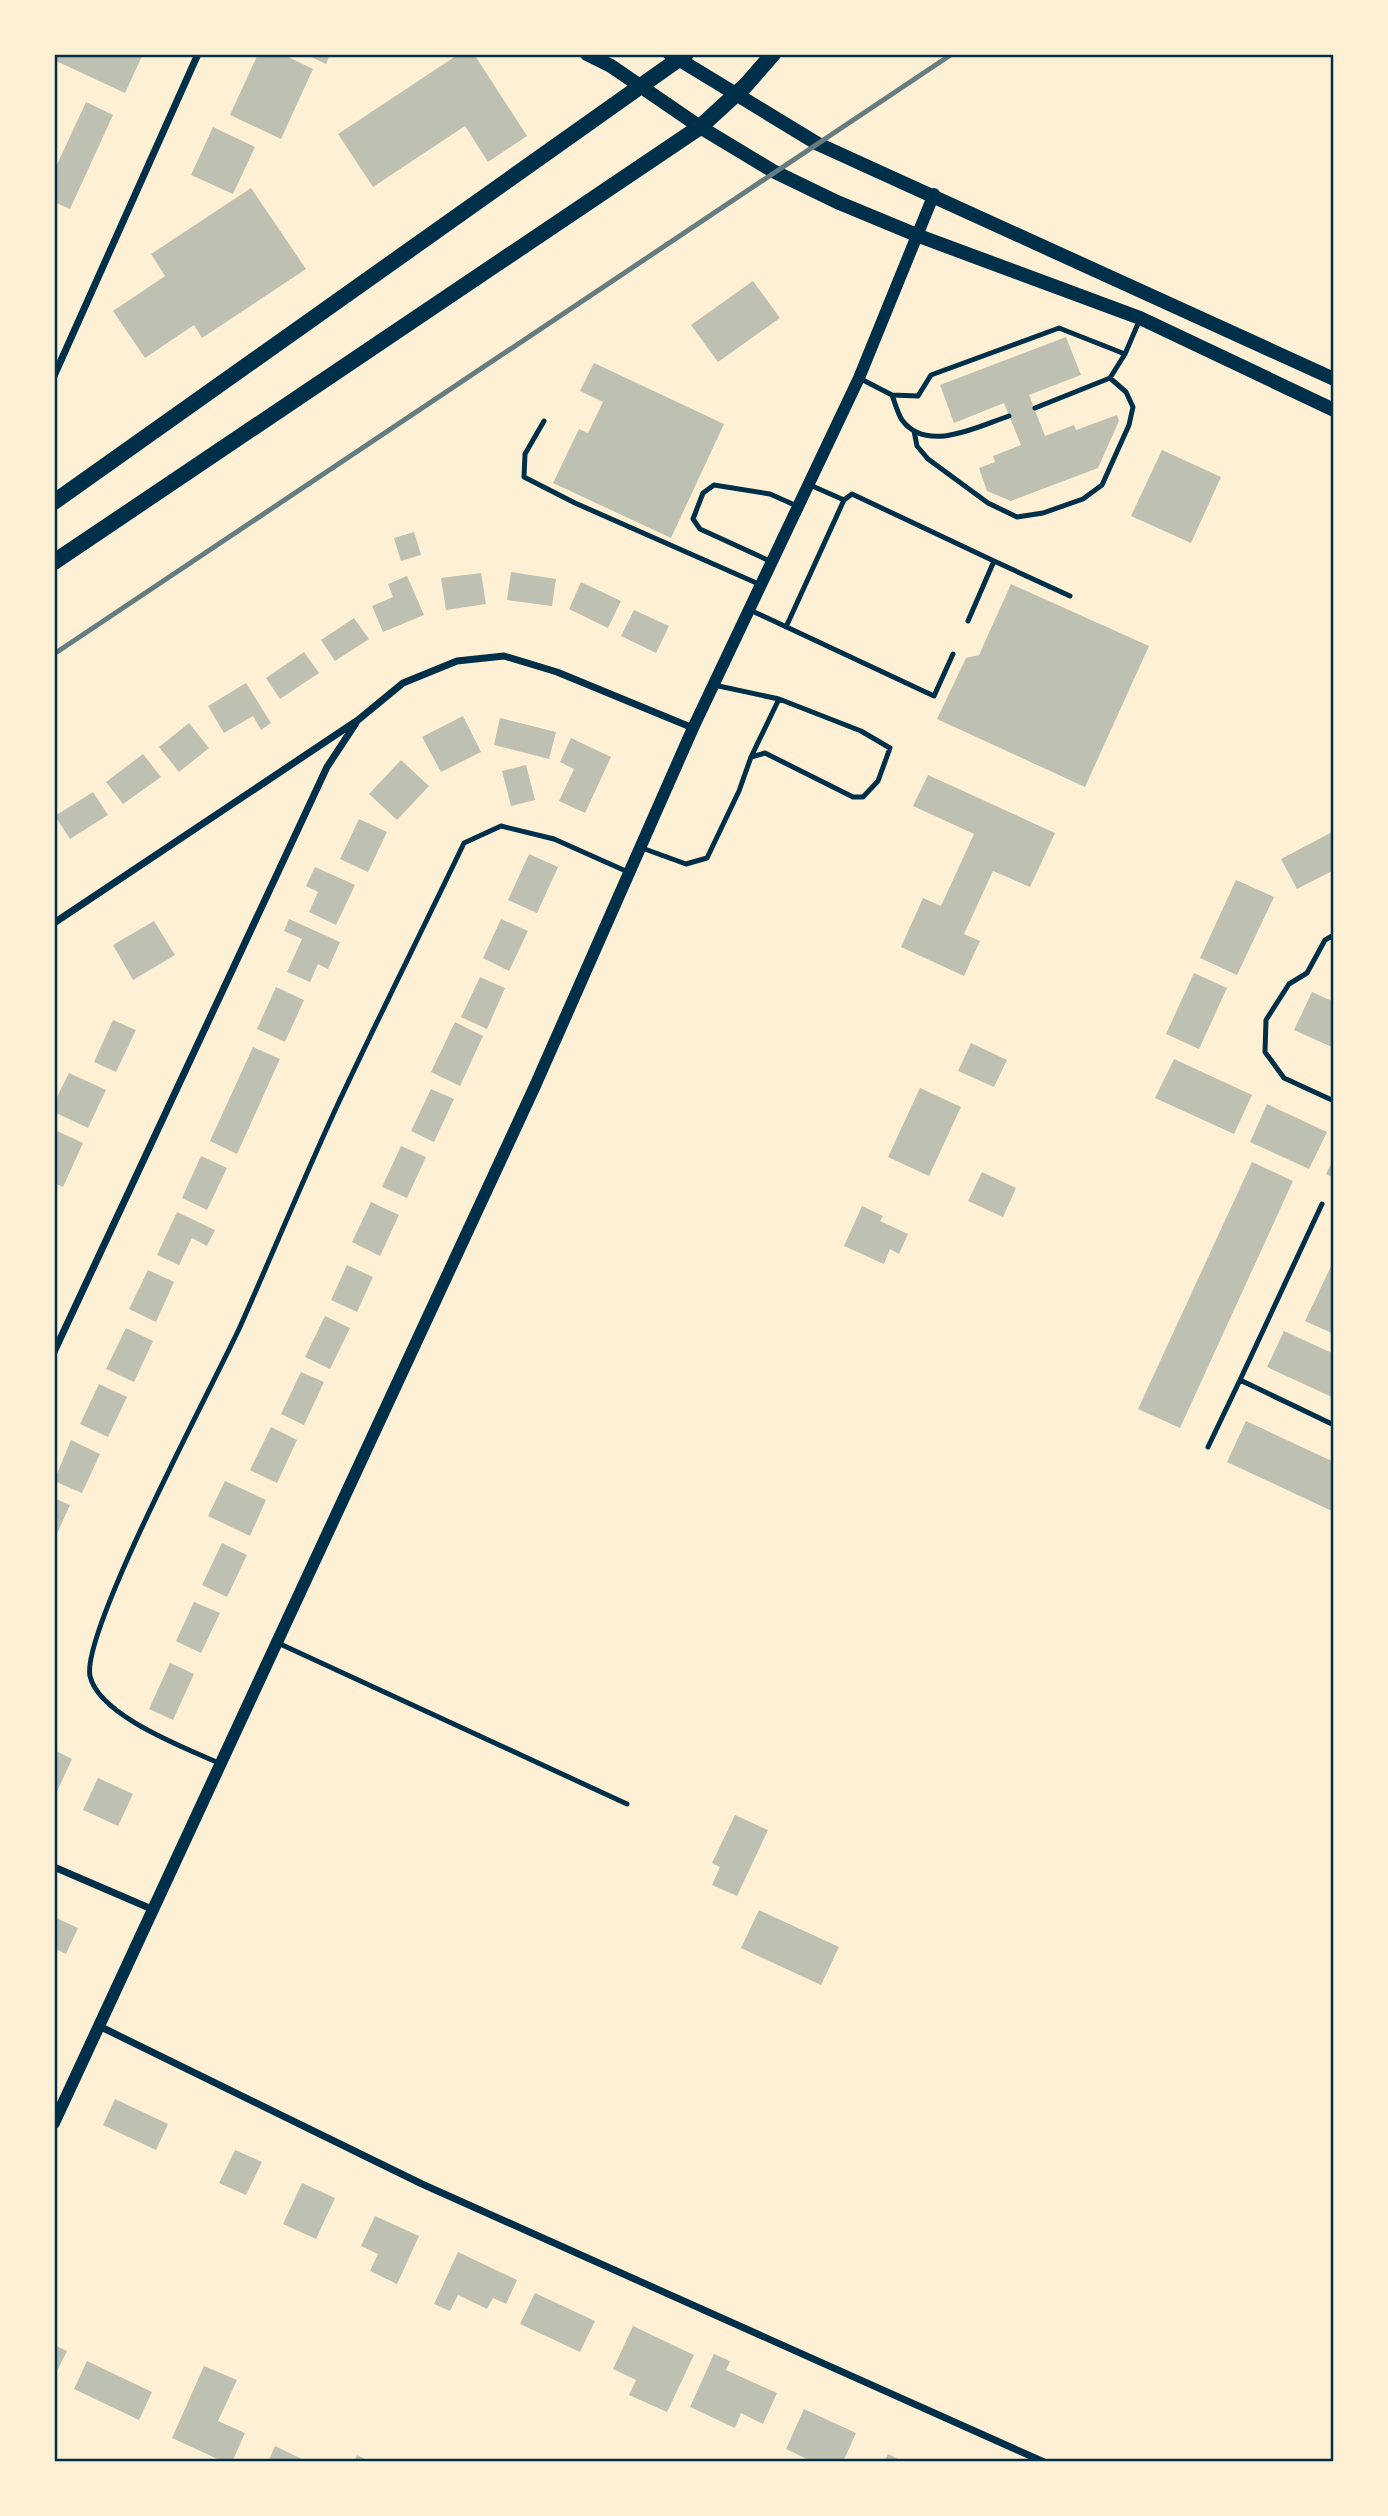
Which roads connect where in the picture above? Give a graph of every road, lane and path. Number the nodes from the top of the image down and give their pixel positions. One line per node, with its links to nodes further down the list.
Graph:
1 (198, 54): 12 (street)
2 (587, 54): 5 (main road)
3 (774, 54): 6 (main road)
4 (678, 56): 5 (main road); 6 (main road)
5 (643, 88): 7 (main road); 24 (main road)
6 (735, 96): 7 (main road); 8 (main road)
7 (700, 127): 9 (main road); 27 (main road)
8 (934, 194): 9 (street); 15 (main road)
9 (919, 236): 10 (main road); 13 (street)
10 (1140, 318): 11 (lane); 18 (main road)
11 (1125, 354): 14 (lane); 16 (lane)
12 (54, 376)
13 (859, 378): 16 (lane); 22 (street)
14 (1110, 378): 17 (lane); 21 (lane)
15 (1334, 379)
16 (892, 395): 21 (lane)
17 (1035, 408)
18 (1334, 410)
19 (1009, 416): 21 (lane)
20 (544, 421): 29 (lane)
21 (914, 431)
22 (809, 484): 23 (lane); 25 (street)
23 (844, 500): 26 (lane); 33 (lane)
24 (54, 502)
25 (798, 506): 28 (street); 28 (lane)
26 (994, 561): 30 (lane); 32 (lane)
27 (54, 562)
28 (772, 562): 29 (street)
29 (761, 585): 31 (street)
30 (1070, 596)
31 (750, 610): 33 (lane); 35 (street)
32 (968, 621)
33 (786, 627): 34 (lane)
34 (953, 654)
35 (714, 685): 36 (lane); 38 (street)
36 (779, 699): 39 (lane); 39 (lane)
37 (359, 720): 38 (street); 42 (street); 46 (street)
38 (693, 729): 40 (street)
39 (751, 757): 40 (lane)
40 (642, 848): 41 (street)
41 (631, 874): 50 (street); 51 (lane)
42 (54, 923)
43 (1334, 935): 44 (lane)
44 (1334, 1101)
45 (1322, 1204): 47 (lane)
46 (54, 1352)
47 (1240, 1380): 48 (lane); 49 (lane)
48 (1334, 1425)
49 (1208, 1447)
50 (278, 1643): 51 (street); 52 (lane)
51 (222, 1764): 54 (street)
52 (628, 1804)
53 (54, 1867): 54 (street)
54 (155, 1910): 55 (street)
55 (101, 2027): 56 (street); 57 (street)
56 (54, 2123)
57 (1044, 2462)

